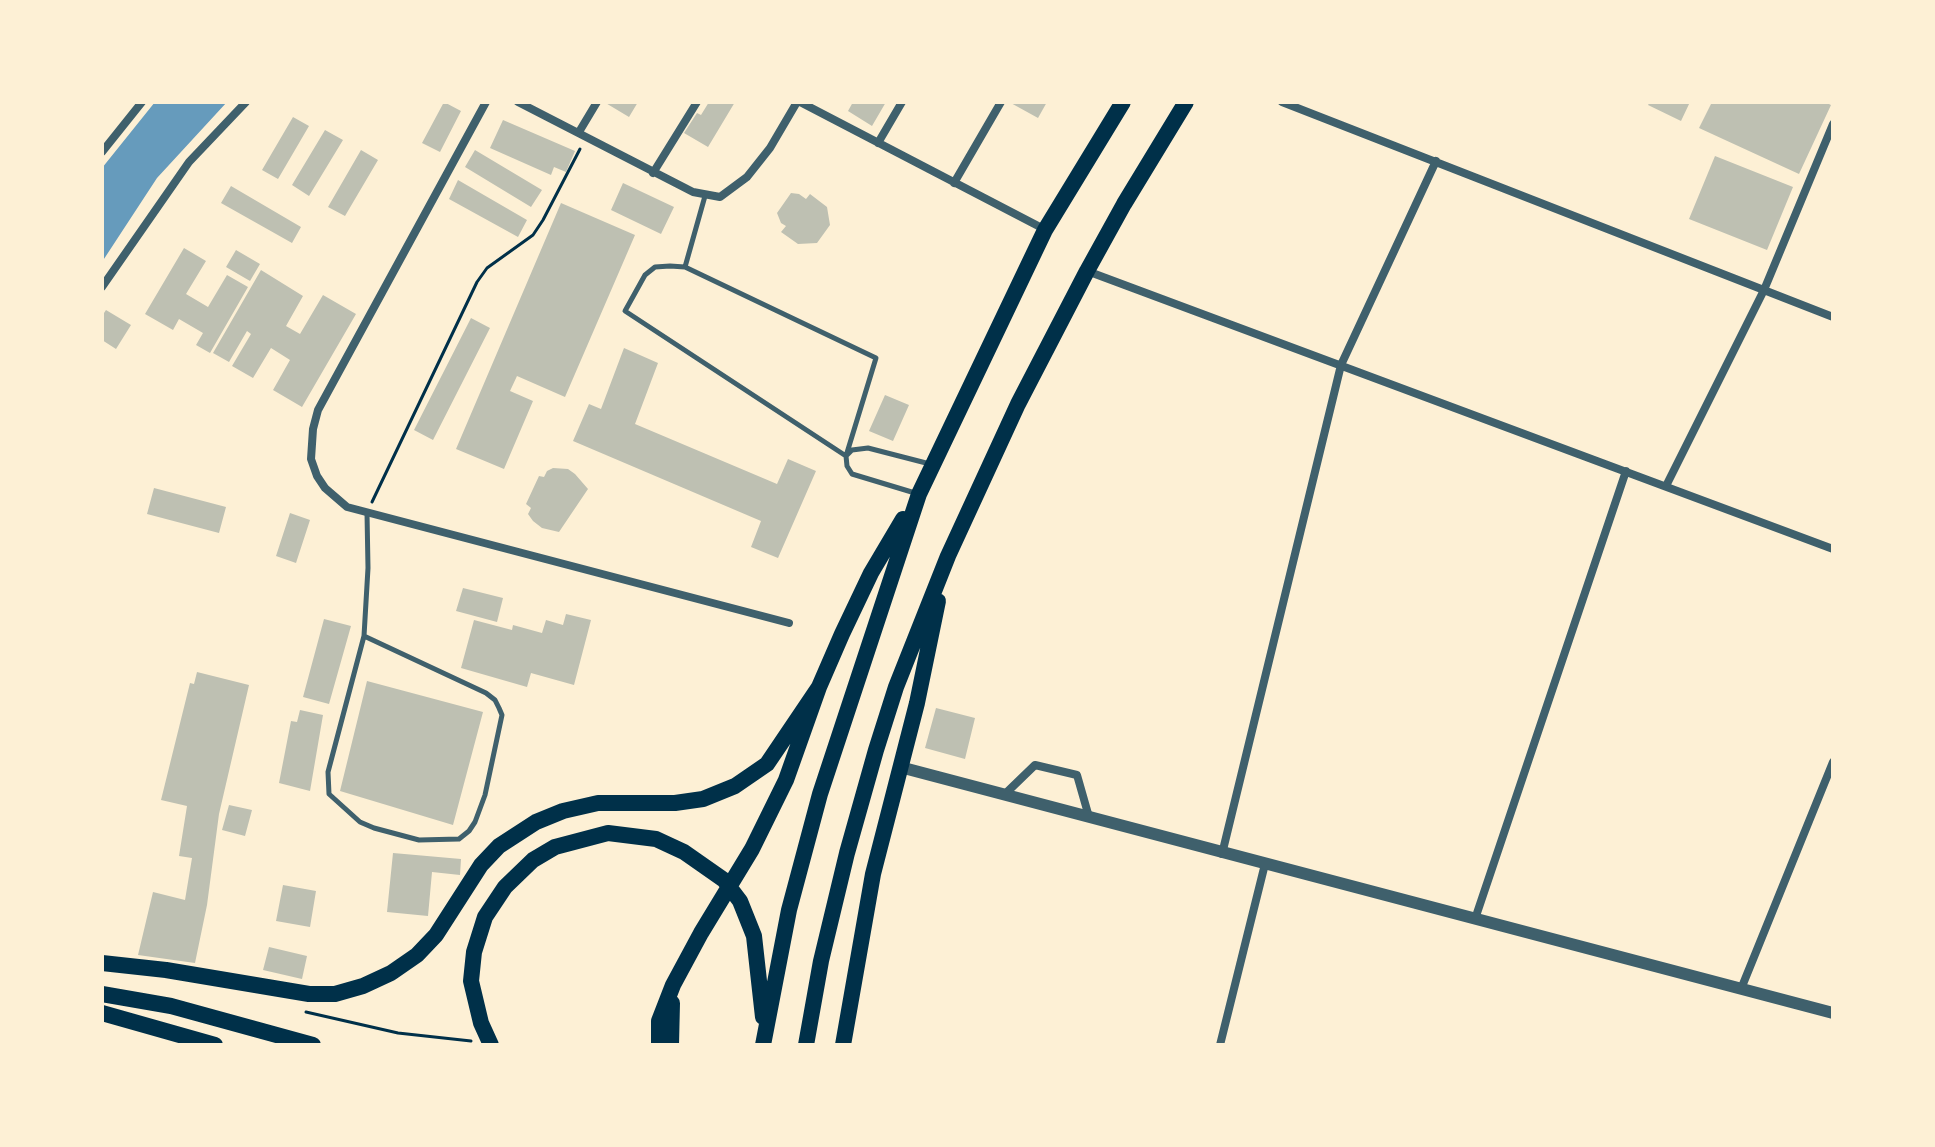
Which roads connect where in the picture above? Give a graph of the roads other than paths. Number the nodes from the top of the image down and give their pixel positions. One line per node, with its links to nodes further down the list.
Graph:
1 (142, 102): 16 (street)
2 (246, 102): 24 (street)
3 (486, 102): 33 (street)
4 (518, 102): 14 (street)
5 (597, 102): 14 (street)
6 (697, 102): 18 (street)
7 (799, 102): 15 (street); 20 (street)
8 (902, 102): 15 (street)
9 (1001, 102): 19 (street)
10 (1123, 102): 21 (highway)
11 (1186, 102): 23 (highway)
12 (1282, 102): 17 (street)
13 (1833, 124): 25 (street)
14 (583, 134): 18 (street)
15 (878, 143): 19 (street)
16 (102, 152)
17 (1436, 161): 25 (street); 27 (street)
18 (653, 173): 20 (street)
19 (954, 183): 21 (street)
20 (705, 196): 22 (lane)
21 (1045, 230): 29 (highway)
22 (685, 267): 28 (lane); 28 (lane)
23 (1087, 271): 27 (street); 35 (highway)
24 (102, 287)
25 (1764, 290): 26 (street); 31 (street)
26 (1833, 317)
27 (1341, 365): 30 (street); 43 (street)
28 (846, 456): 29 (lane); 32 (lane)
29 (931, 464): 32 (highway)
30 (1626, 471): 31 (street); 45 (street)
31 (1666, 486): 34 (street)
32 (919, 494): 38 (highway); 52 (highway)
33 (367, 513): 36 (street); 37 (lane)
34 (1833, 549)
35 (948, 556): 40 (highway); 58 (highway)
36 (789, 623)
37 (364, 636): 37 (lane)
38 (819, 687): 46 (highway); 47 (highway)
39 (1833, 762): 48 (street)
40 (900, 767): 41 (street); 59 (highway)
41 (1005, 794): 42 (street); 42 (street)
42 (1089, 817): 43 (street)
43 (1222, 854): 44 (street)
44 (1265, 864): 45 (street); 60 (street)
45 (1475, 919): 48 (street)
46 (102, 963)
47 (673, 985): 56 (highway); 57 (highway)
48 (1741, 989): 51 (street)
49 (102, 994): 55 (highway)
50 (102, 1013): 54 (highway)
51 (1833, 1013)
52 (764, 1042): 53 (highway)
53 (485, 1043)
54 (215, 1045)
55 (313, 1045)
56 (659, 1045)
57 (671, 1045)
58 (806, 1045)
59 (843, 1045)
60 (1220, 1045)

